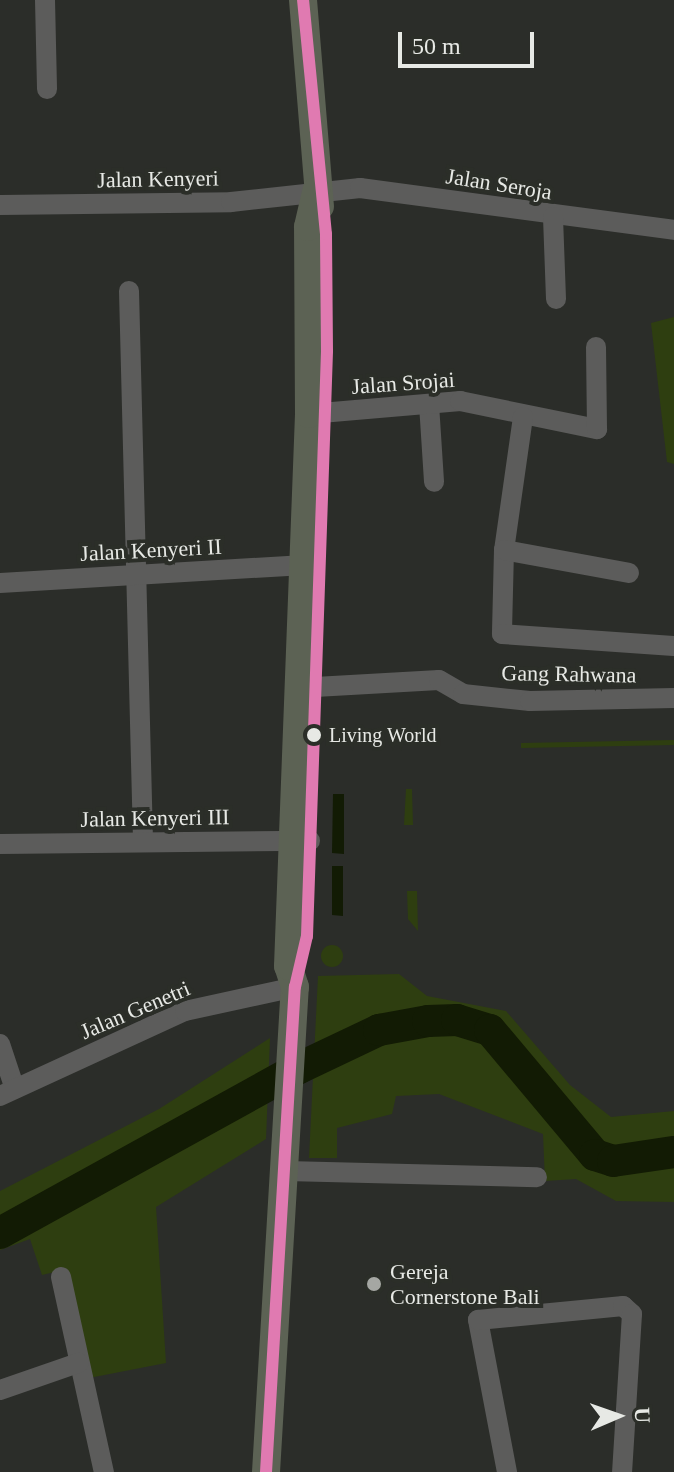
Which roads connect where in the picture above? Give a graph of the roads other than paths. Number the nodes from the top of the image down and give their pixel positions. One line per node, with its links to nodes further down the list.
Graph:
1 (45, 0): 3 (street)
2 (303, 0): 4 (highway)
3 (47, 89)
4 (316, 191): 5 (street, Jalan Kenyeri); 6 (street, Jalan Seroja); 12 (highway)
5 (0, 205)
6 (553, 217): 7 (street, Jalan Seroja); 9 (street)
7 (674, 230)
8 (129, 291): 18 (street)
9 (556, 299)
10 (596, 347): 13 (street, Jalan Srojai)
11 (429, 404): 12 (street, Jalan Srojai); 13 (street, Jalan Srojai); 14 (street)
12 (317, 414): 16 (highway); 21 (highway)
13 (523, 417): 15 (street)
14 (434, 482)
15 (504, 550): 17 (street); 20 (street)
16 (304, 565): 18 (street, Jalan Kenyeri II); 24 (highway)
17 (629, 573)
18 (136, 575): 19 (street, Jalan Kenyeri II); 23 (street)
19 (0, 583)
20 (674, 646)
21 (315, 687): 22 (street, Gang Rahwana); 24 (highway)
22 (674, 698)
23 (143, 841): 24 (street, Jalan Kenyeri III); 25 (street, Jalan Kenyeri III)
24 (302, 841): 26 (highway)
25 (0, 844)
26 (295, 998): 28 (street, Jalan Genetri); 29 (highway)
27 (0, 1044): 28 (street)
28 (7, 1092)
29 (286, 1163): 30 (street); 35 (highway)
30 (537, 1177)
31 (61, 1277): 32 (street)
32 (78, 1363): 33 (street); 34 (street)
33 (0, 1390)
34 (104, 1472)
35 (266, 1472)
36 (507, 1472): 37 (street)
37 (622, 1472)

